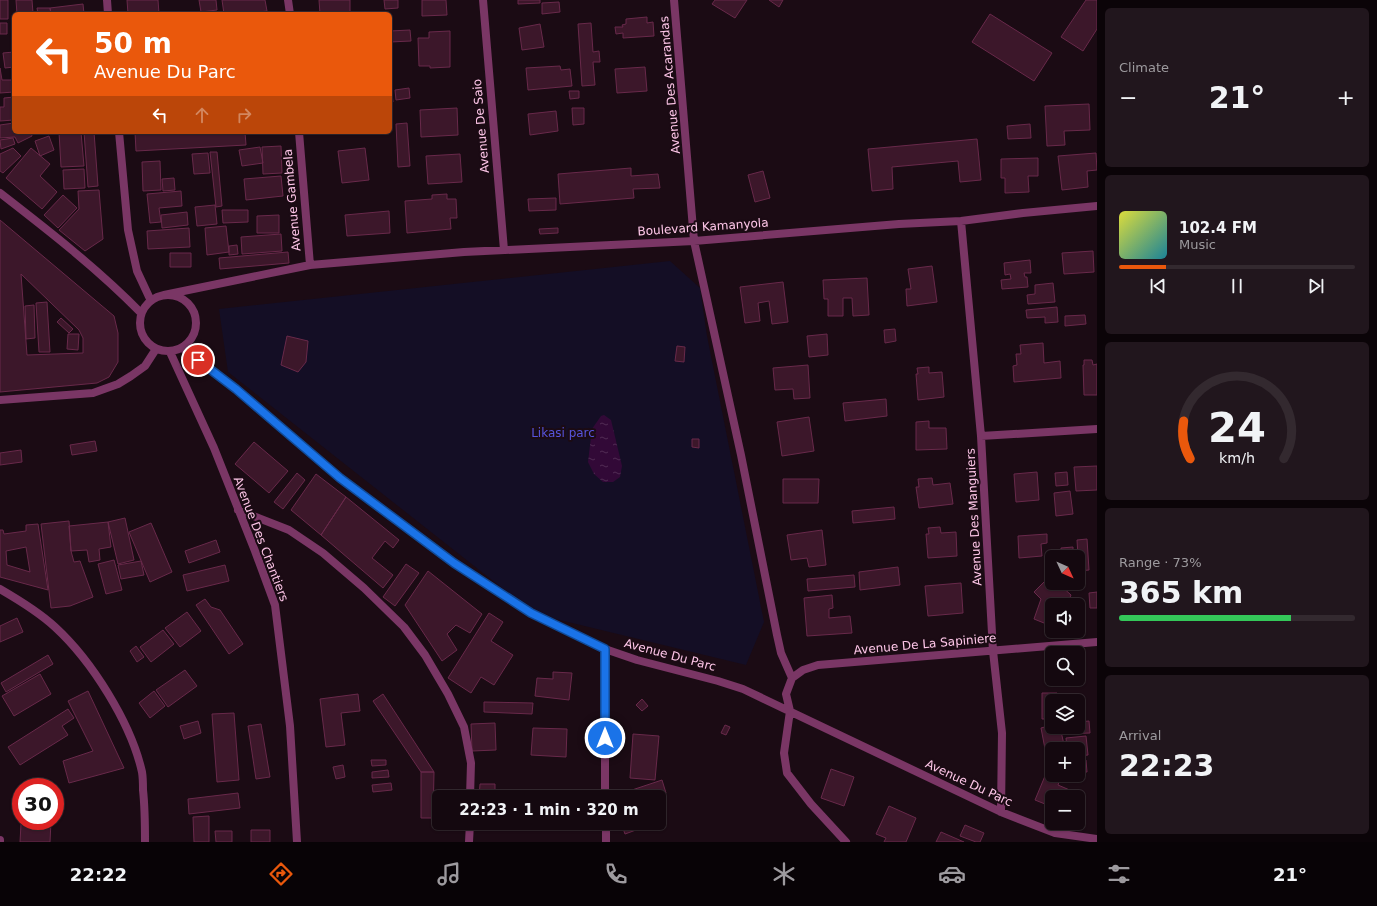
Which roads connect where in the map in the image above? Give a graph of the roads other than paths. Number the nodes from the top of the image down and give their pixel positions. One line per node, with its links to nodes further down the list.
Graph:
1 (107, 0): 5 (street)
2 (288, 0): 6 (street)
3 (483, 0): 13 (street, Avenue De Saio)
4 (674, 0): 12 (street, Avenue Des Acarandas)
5 (108, 12)
6 (290, 12)
7 (119, 134): 16 (street)
8 (299, 134): 14 (street, Avenue Gambela)
9 (0, 192): 17 (street)
10 (1097, 206): 11 (street, Boulevard Kamanyola)
11 (960, 221): 12 (street, Boulevard Kamanyola); 23 (street, Avenue Des Manguiers)
12 (694, 241): 13 (street, Boulevard Kamanyola); 29 (street, Avenue Des Acarandas)
13 (504, 250): 14 (street, Boulevard Kamanyola)
14 (310, 265): 15 (street, Boulevard Kamanyola)
15 (164, 295): 16 (street); 18 (street)
16 (151, 301): 17 (street)
17 (142, 313): 19 (street)
18 (183, 348): 20 (street); 27 (street, Avenue Du Parc)
19 (156, 349): 20 (street); 21 (street)
20 (170, 352): 24 (street, Avenue Des Chantiers)
21 (0, 400)
22 (1097, 429): 23 (street)
23 (981, 436): 28 (street, Avenue Des Manguiers)
24 (238, 510): 31 (street); 38 (street, Avenue Des Chantiers)
25 (0, 589): 37 (street)
26 (1097, 642): 28 (street, Avenue De La Sapiniere)
27 (605, 649): 30 (street, Avenue Du Parc); 32 (street)
28 (993, 651): 29 (street, Avenue De La Sapiniere); 33 (street, Avenue Des Manguiers)
29 (792, 678): 30 (street)
30 (790, 711): 33 (street, Avenue Du Parc); 41 (street)
31 (470, 790)
32 (605, 790)
33 (1001, 812): 36 (street, Avenue Du Parc)
34 (470, 830): 39 (street)
35 (606, 830): 40 (street)
36 (1097, 840)
37 (145, 842)
38 (297, 842)
39 (469, 842)
40 (606, 842)
41 (846, 842)

